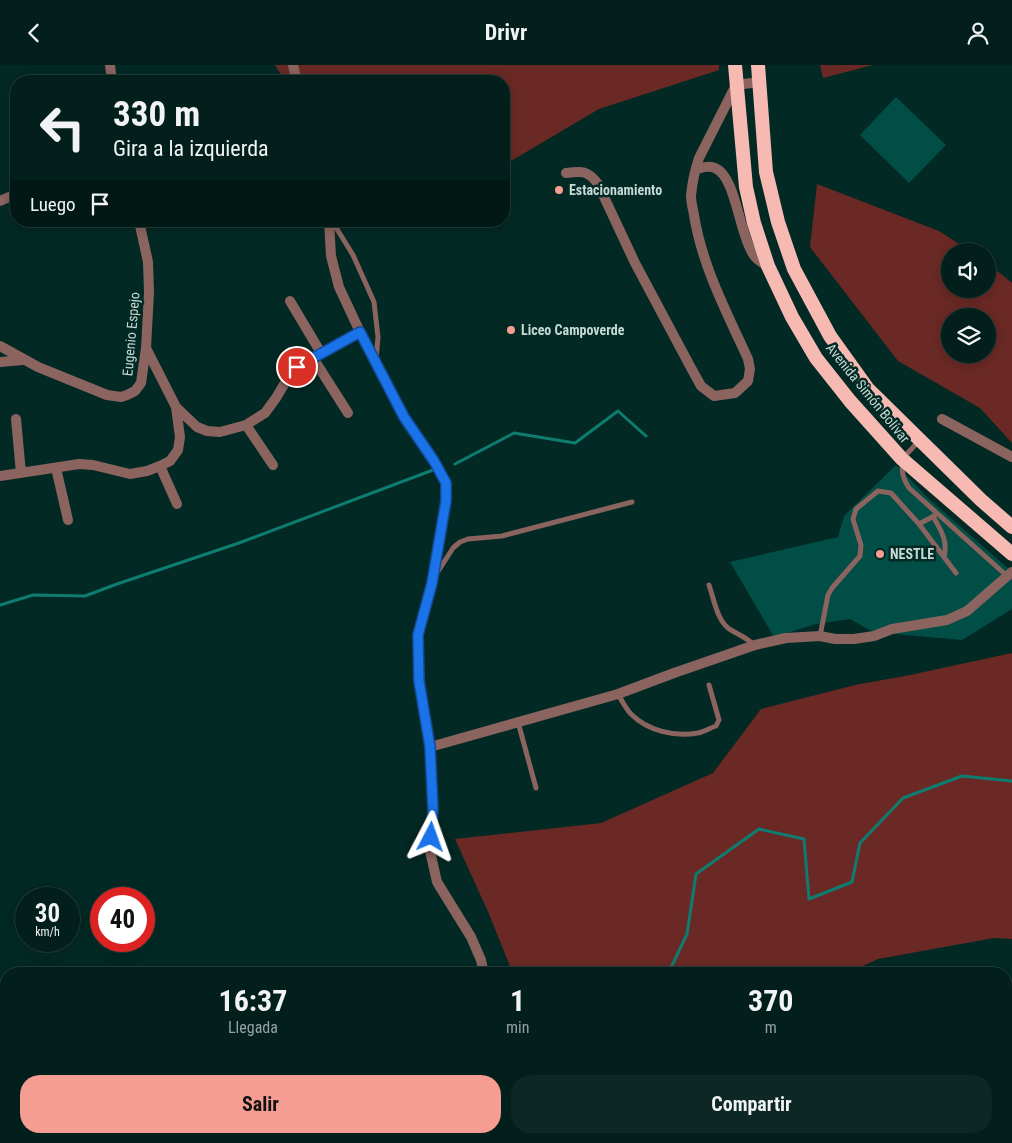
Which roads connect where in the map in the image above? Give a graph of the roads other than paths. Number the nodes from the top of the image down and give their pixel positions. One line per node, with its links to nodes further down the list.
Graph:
1 (735, 65): 4 (highway, Avenida Simón Bolívar)
2 (758, 65): 3 (highway, Avenida Simón Bolívar)
3 (759, 82): 4 (street); 24 (highway, Avenida Simón Bolívar)
4 (736, 85): 5 (street); 10 (highway, Avenida Simón Bolívar)
5 (696, 169): 6 (street); 10 (street)
6 (566, 173)
7 (139, 227): 14 (street, Eugenio Espejo)
8 (331, 227): 12 (street)
9 (335, 227): 18 (lane)
10 (768, 267): 26 (highway, Avenida Simón Bolívar)
11 (290, 301): 15 (street)
12 (360, 332): 15 (street); 18 (street)
13 (0, 346): 16 (street, Eugenio Espejo)
14 (146, 348): 16 (street, Eugenio Espejo); 19 (street)
15 (317, 356): 20 (street); 23 (street)
16 (23, 359): 17 (street)
17 (0, 362)
18 (376, 363): 42 (street)
19 (176, 407): 23 (street); 28 (street)
20 (348, 413)
21 (16, 419): 30 (street)
22 (942, 419): 25 (street)
23 (246, 425): 27 (street)
24 (920, 440): 26 (lane); 37 (highway, Avenida Simón Bolívar)
25 (1012, 457)
26 (902, 459): 34 (lane); 38 (highway, Avenida Simón Bolívar)
27 (273, 465)
28 (160, 466): 29 (street); 33 (street)
29 (56, 468): 30 (street); 35 (street)
30 (21, 473): 31 (street)
31 (0, 476)
32 (632, 501): 42 (lane)
33 (177, 504)
34 (935, 515): 36 (lane); 39 (lane); 41 (lane)
35 (68, 520)
36 (919, 524): 39 (lane); 44 (lane)
37 (1012, 527)
38 (1012, 554)
39 (944, 557): 40 (lane)
40 (956, 573)
41 (1010, 575): 44 (street)
42 (432, 583): 49 (street)
43 (710, 585): 45 (lane)
44 (820, 636): 45 (street)
45 (755, 645): 47 (street)
46 (709, 685): 47 (lane)
47 (618, 694): 48 (street)
48 (518, 722): 49 (street); 50 (lane)
49 (430, 747): 51 (street)
50 (536, 788)
51 (483, 967)

